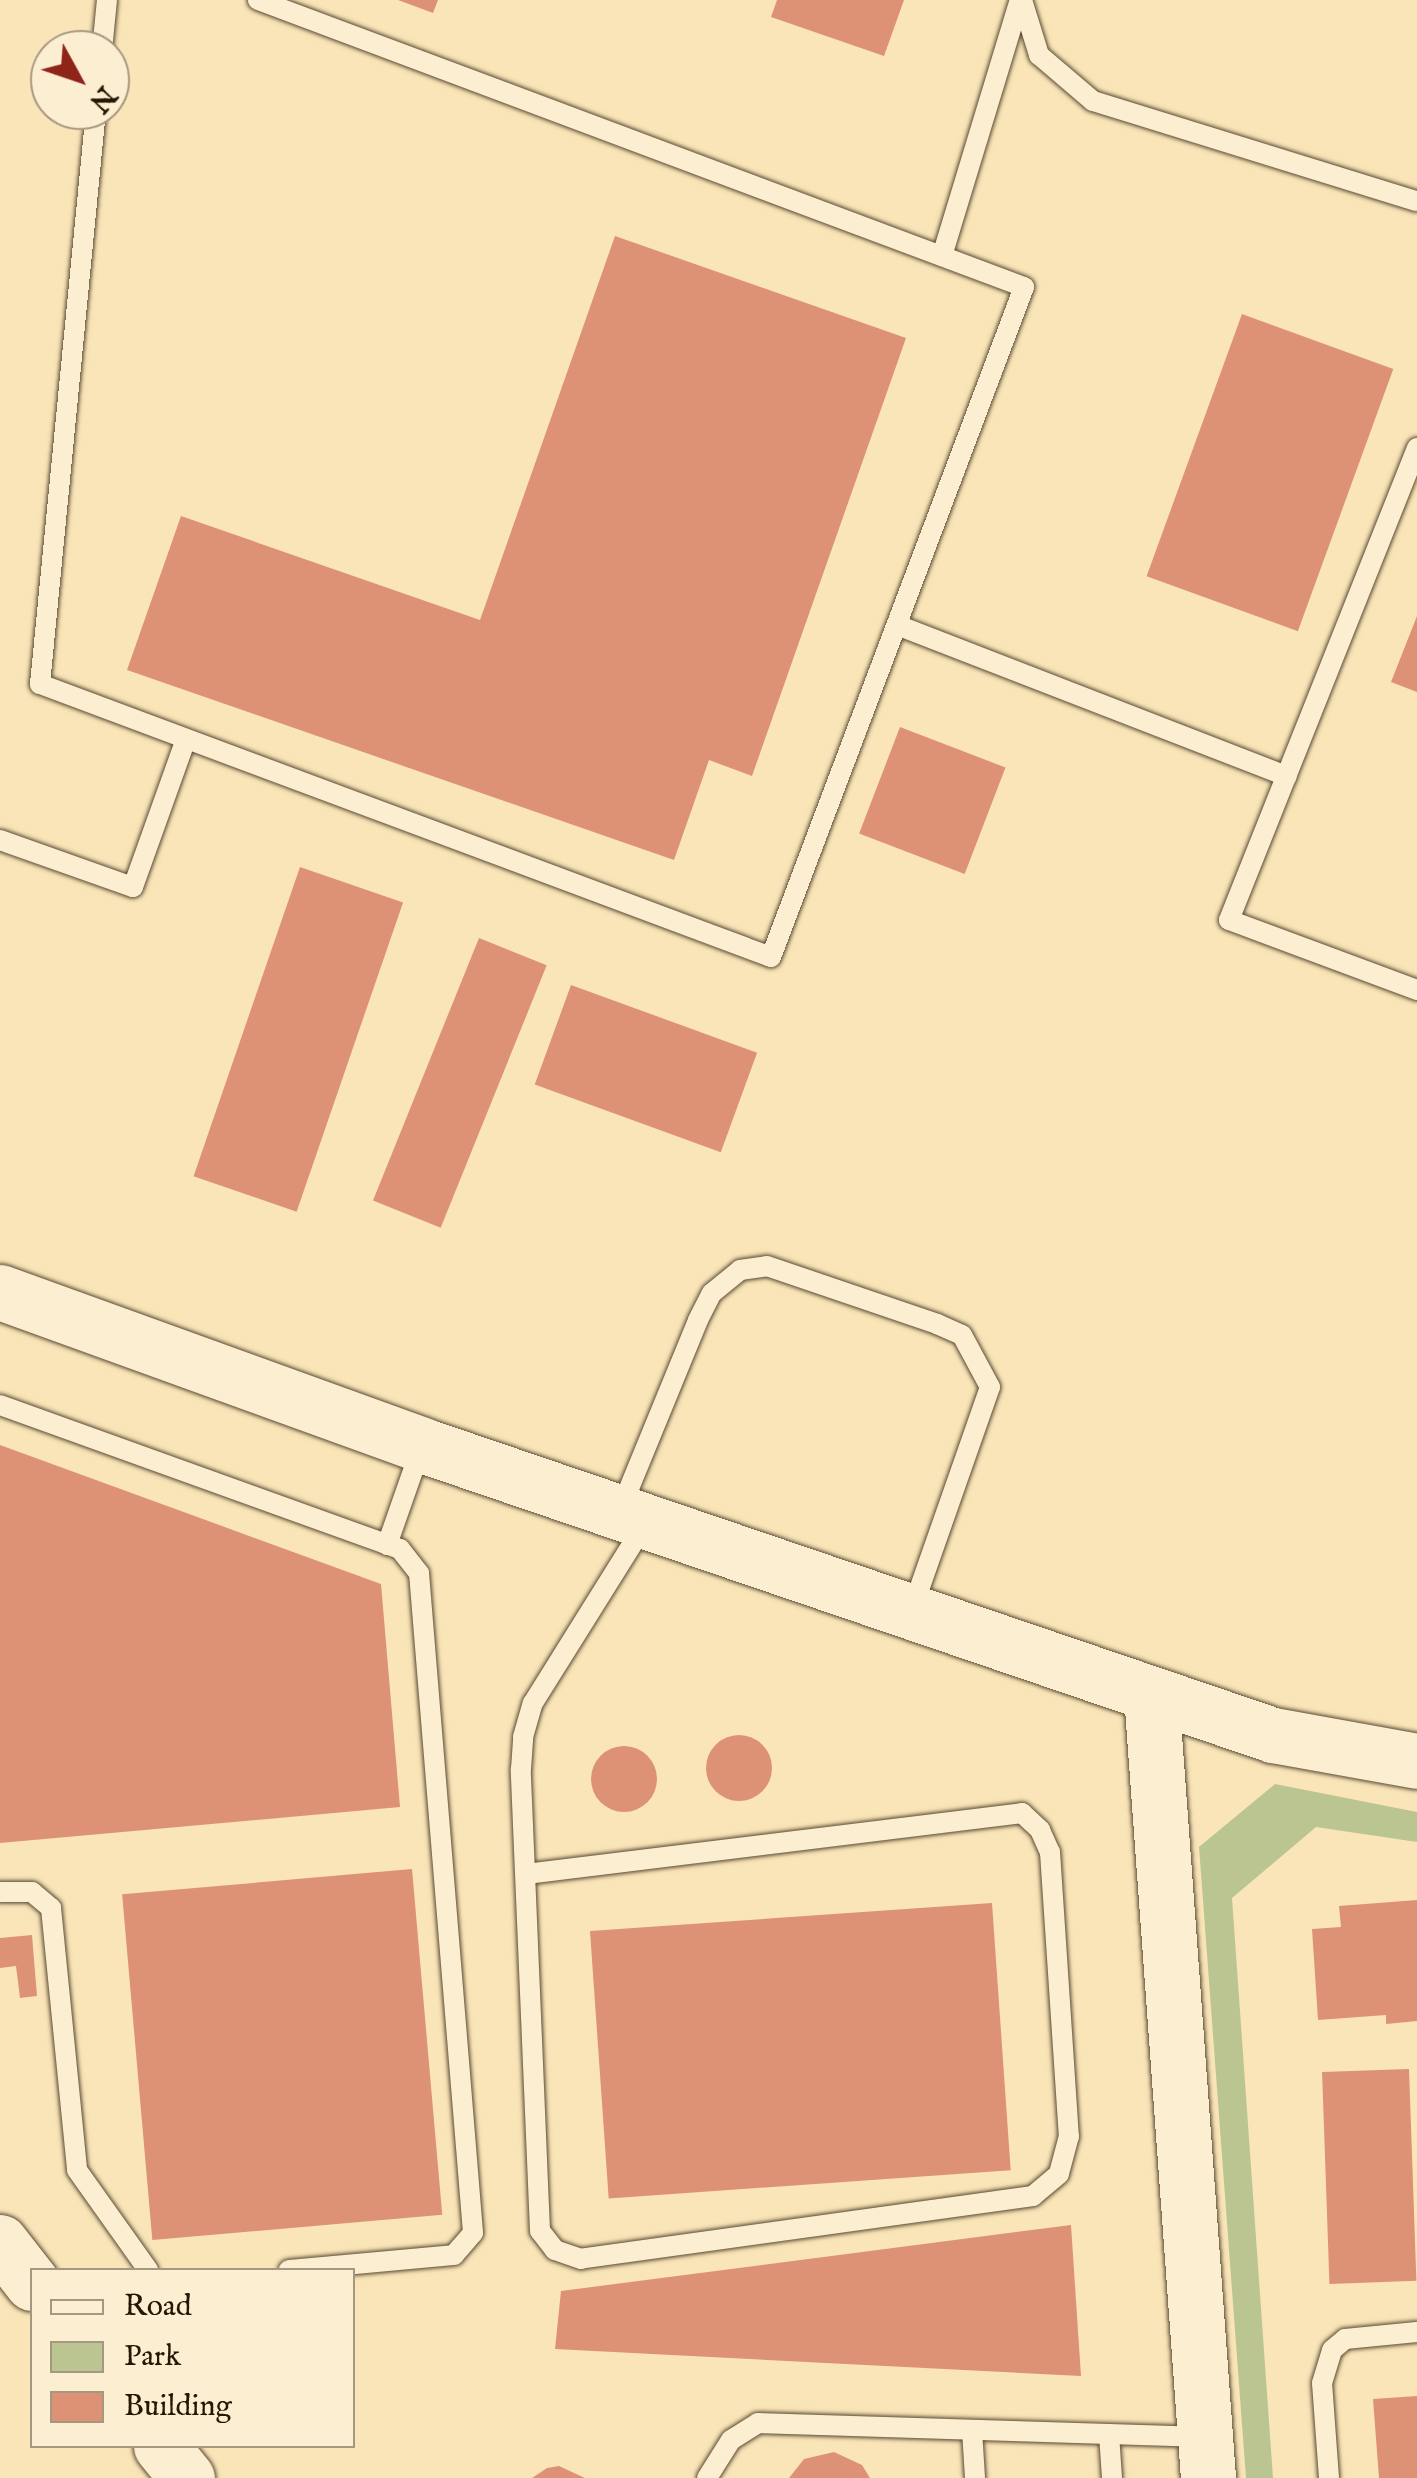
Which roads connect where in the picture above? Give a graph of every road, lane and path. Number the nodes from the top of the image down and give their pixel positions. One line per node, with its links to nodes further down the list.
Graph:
1 (106, 0): 4 (lane)
2 (258, 0): 7 (lane)
3 (1021, 0): 6 (lane); 7 (lane)
4 (104, 30)
5 (94, 130): 10 (lane)
6 (1417, 201)
7 (942, 256): 9 (lane)
8 (1417, 448): 11 (lane)
9 (897, 625): 10 (lane); 11 (lane)
10 (186, 739): 12 (lane)
11 (1287, 776): 13 (lane)
12 (0, 840)
13 (1417, 990)
14 (0, 1292): 16 (main road)
15 (0, 1404): 18 (lane)
16 (422, 1445): 17 (main road); 18 (lane)
17 (632, 1517): 19 (main road); 19 (lane); 22 (lane)
18 (387, 1545): 26 (lane)
19 (911, 1612): 20 (main road)
20 (1151, 1694): 21 (main road); 32 (main road)
21 (1417, 1761)
22 (526, 1874): 22 (lane)
23 (0, 1892): 25 (lane)
24 (0, 2242): 27 (main road)
25 (147, 2268)
26 (310, 2268)
27 (30, 2280)
28 (1417, 2332): 37 (lane)
29 (972, 2430): 30 (lane); 34 (lane); 35 (lane)
30 (1109, 2434): 32 (lane); 36 (lane)
31 (163, 2448): 33 (main road)
32 (1206, 2458)
33 (186, 2478)
34 (708, 2478)
35 (975, 2478)
36 (1112, 2478)
37 (1329, 2478)

